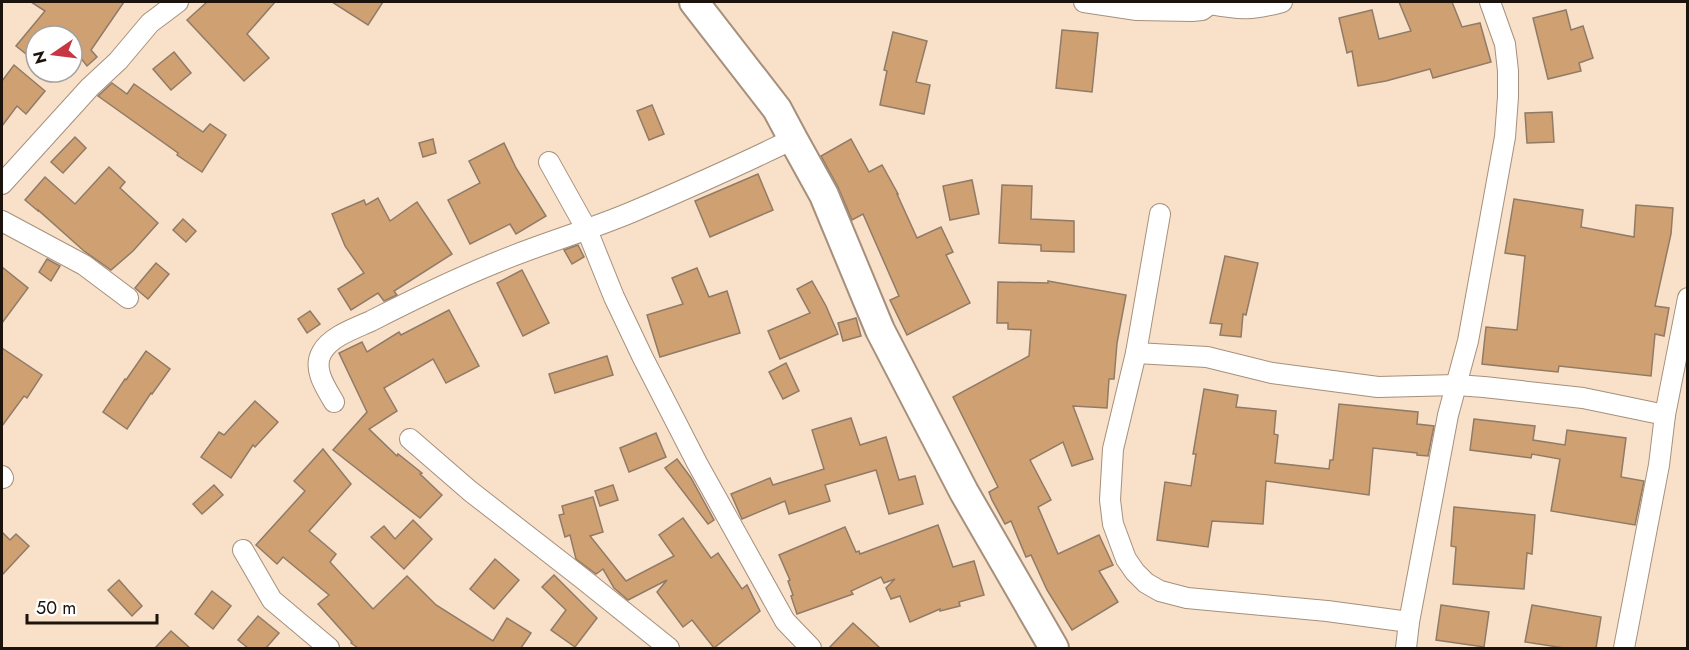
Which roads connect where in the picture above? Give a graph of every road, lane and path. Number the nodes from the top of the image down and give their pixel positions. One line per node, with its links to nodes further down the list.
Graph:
1 (178, 2): 9 (street)
2 (694, 2): 7 (street)
3 (1084, 2): 6 (street)
4 (1282, 2): 6 (street)
5 (1490, 2): 16 (street)
6 (1212, 3)
7 (793, 139): 12 (street); 25 (street)
8 (549, 162): 12 (street)
9 (2, 184)
10 (1160, 214): 15 (street)
11 (2, 221): 13 (street)
12 (586, 230): 17 (street); 24 (street)
13 (128, 298)
14 (1688, 298): 18 (street)
15 (1136, 353): 16 (street); 21 (street)
16 (1456, 385): 18 (street); 21 (street)
17 (334, 402)
18 (1665, 415): 27 (street)
19 (410, 439): 23 (street)
20 (243, 550): 22 (street)
21 (1409, 622): 26 (street)
22 (329, 648)
23 (669, 648)
24 (811, 648)
25 (1054, 648)
26 (1406, 648)
27 (1624, 648)

